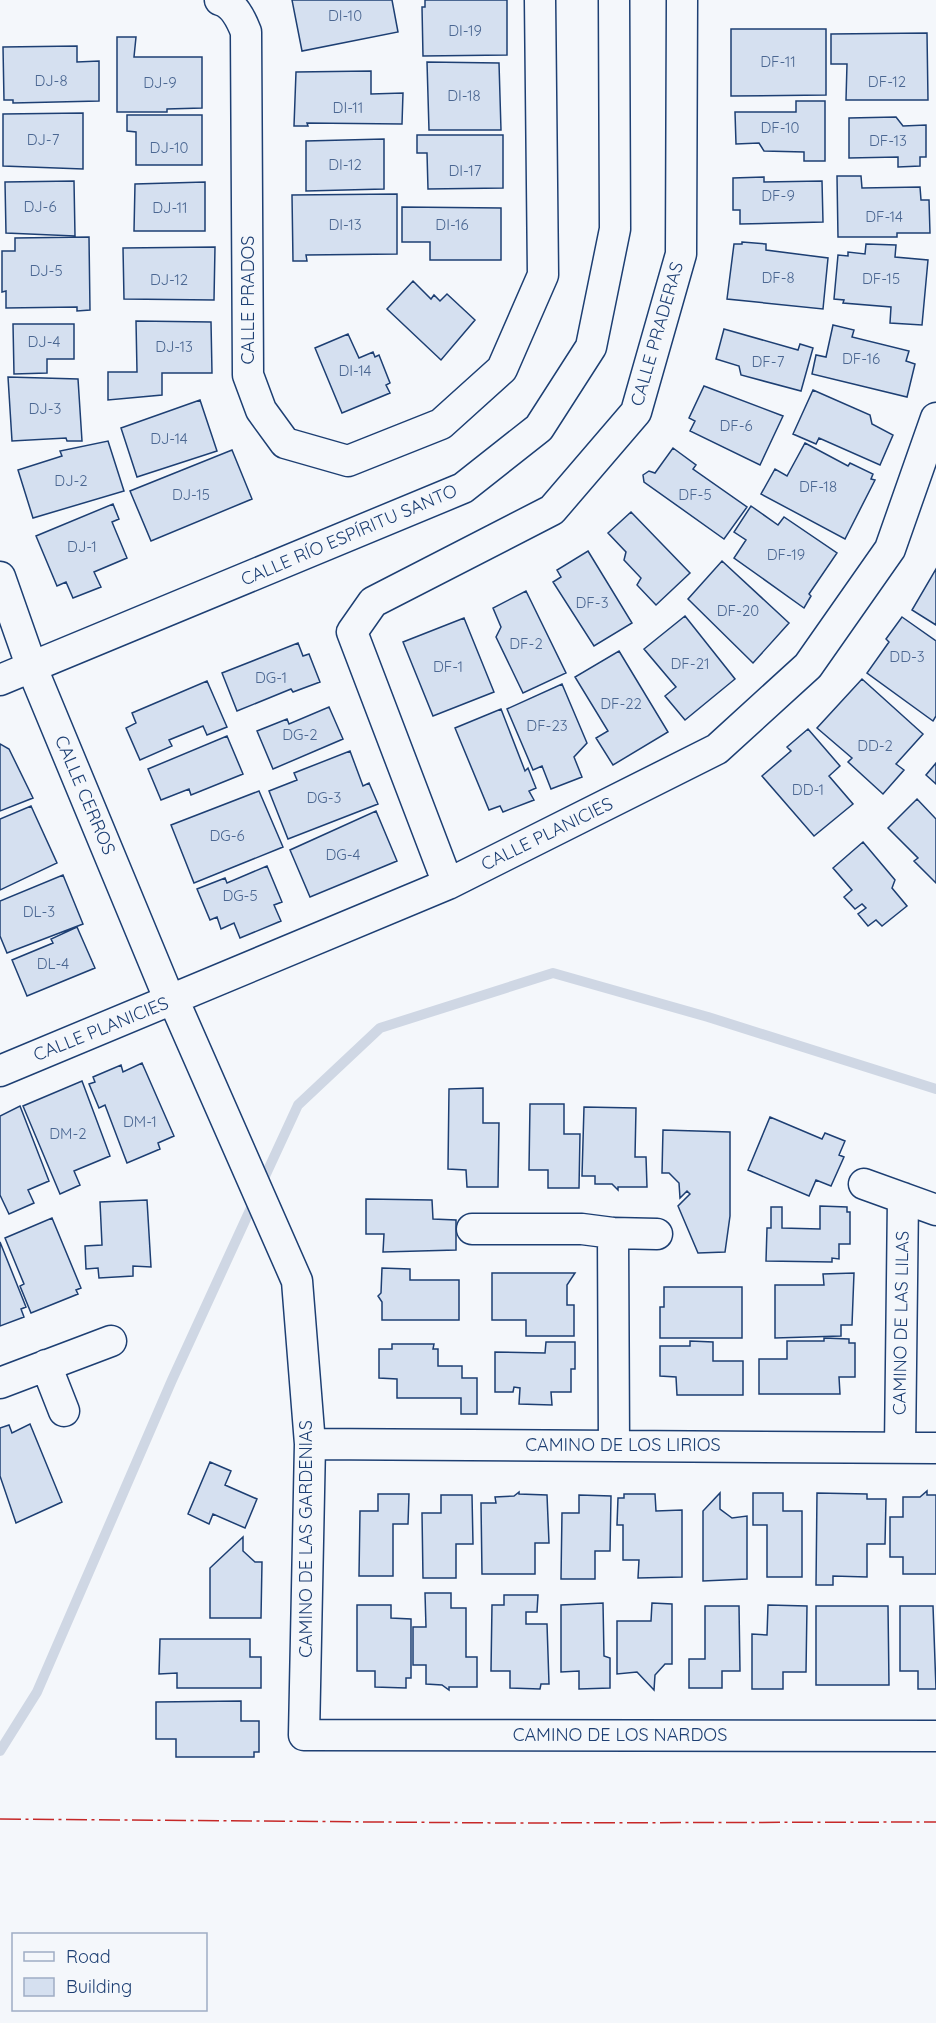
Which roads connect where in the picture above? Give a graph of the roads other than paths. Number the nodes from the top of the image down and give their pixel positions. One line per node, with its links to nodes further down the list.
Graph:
1 (220, 0): 2 (street, CALLE PRADOS)
2 (540, 0)
3 (614, 0): 7 (street, CALLE RÍO ESPÍRITU SANTO)
4 (682, 0): 9 (street, CALLE PRADERAS)
5 (936, 418): 9 (street, CALLE PLANICIES)
6 (0, 577): 7 (street, CALLE CERROS)
7 (32, 668): 8 (street, CALLE RÍO ESPÍRITU SANTO); 10 (street, CALLE CERROS)
8 (0, 680)
9 (448, 884): 10 (street, CALLE PLANICIES)
10 (174, 1004): 11 (street, CALLE PLANICIES); 22 (street, CAMINO DE LAS GARDENIAS)
11 (0, 1071)
12 (864, 1184): 13 (street)
13 (903, 1198): 14 (street); 24 (street, CAMINO DE LAS LILAS)
14 (936, 1210)
15 (472, 1229): 16 (street)
16 (613, 1233): 17 (street); 23 (street)
17 (657, 1234)
18 (111, 1341): 19 (street)
19 (45, 1365): 20 (street); 21 (street)
20 (0, 1383)
21 (64, 1411)
22 (310, 1443): 23 (street, CAMINO DE LOS LIRIOS); 26 (street, CAMINO DE LAS GARDENIAS)
23 (614, 1445): 24 (street, CAMINO DE LOS LIRIOS)
24 (900, 1448): 25 (street, CAMINO DE LOS LIRIOS)
25 (936, 1448)
26 (304, 1735): 27 (street, CAMINO DE LOS NARDOS)
27 (936, 1736)

